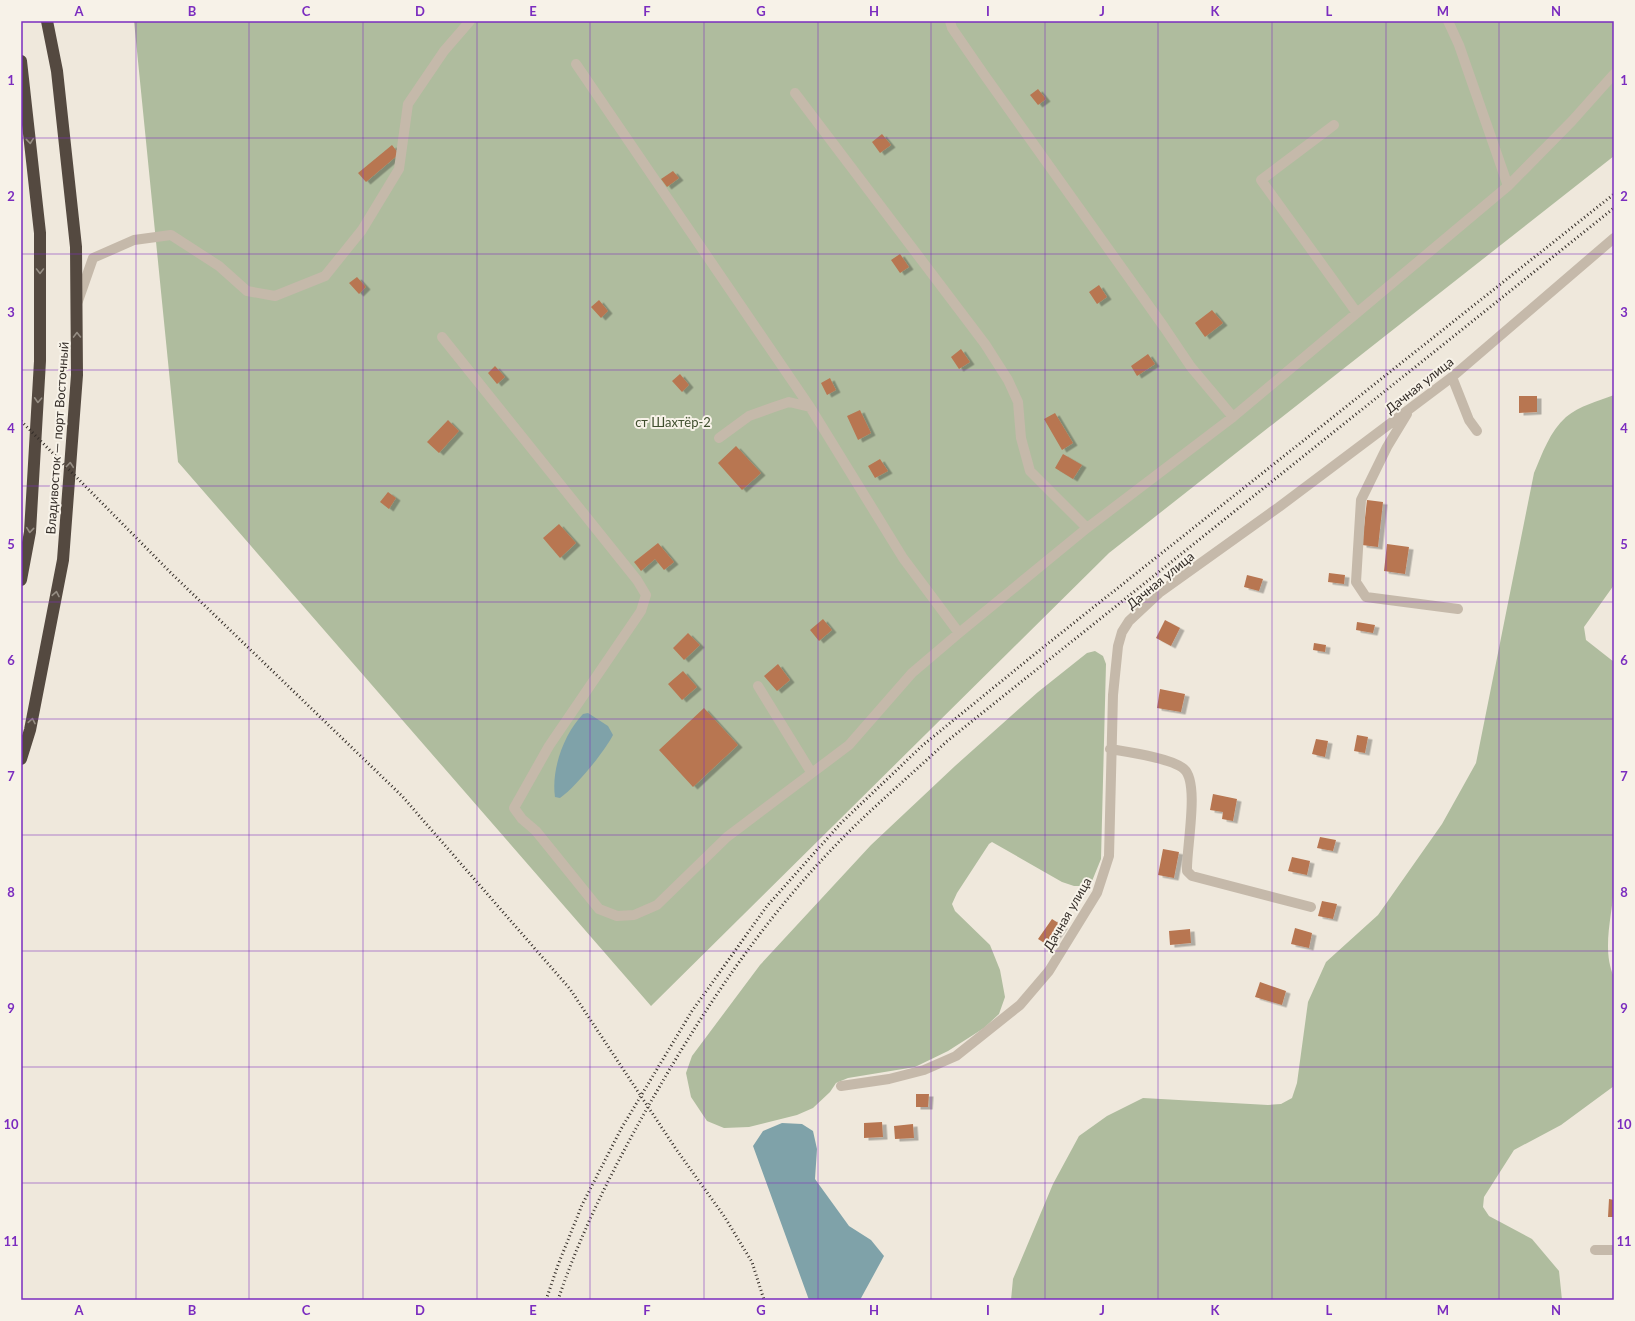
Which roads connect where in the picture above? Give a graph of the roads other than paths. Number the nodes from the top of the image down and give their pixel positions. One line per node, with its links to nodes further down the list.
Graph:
1 (47, 21): 12 (highway, Владивосток — порт Восточный)
2 (470, 21): 12 (street)
3 (950, 21): 18 (street)
4 (1448, 21): 10 (street)
5 (21, 61): 22 (highway, Владивосток — порт Восточный, one-way to 22)
6 (576, 64): 16 (street)
7 (1614, 74): 10 (street)
8 (795, 93): 21 (street)
9 (1334, 125): 13 (street)
10 (1508, 186): 13 (street)
11 (1614, 238): 15 (street, Дачная улица)
12 (77, 305): 27 (highway, Владивосток — порт Восточный, one-way to 12)
13 (1357, 313): 18 (street)
14 (442, 337): 28 (street)
15 (1452, 377): 17 (street, Дачная улица); 19 (street)
16 (810, 407): 20 (street); 24 (street)
17 (1410, 409): 23 (street); 26 (street, Дачная улица)
18 (1233, 417): 21 (street)
19 (1477, 431)
20 (719, 438)
21 (1087, 528): 24 (street)
22 (21, 580)
23 (1458, 609)
24 (959, 633): 28 (street)
25 (758, 686): 28 (street)
26 (1110, 749): 29 (street); 30 (street, Дачная улица)
27 (21, 759)
28 (811, 772)
29 (1311, 908)
30 (841, 1086)
31 (1595, 1250): 32 (street)
32 (1614, 1250)

